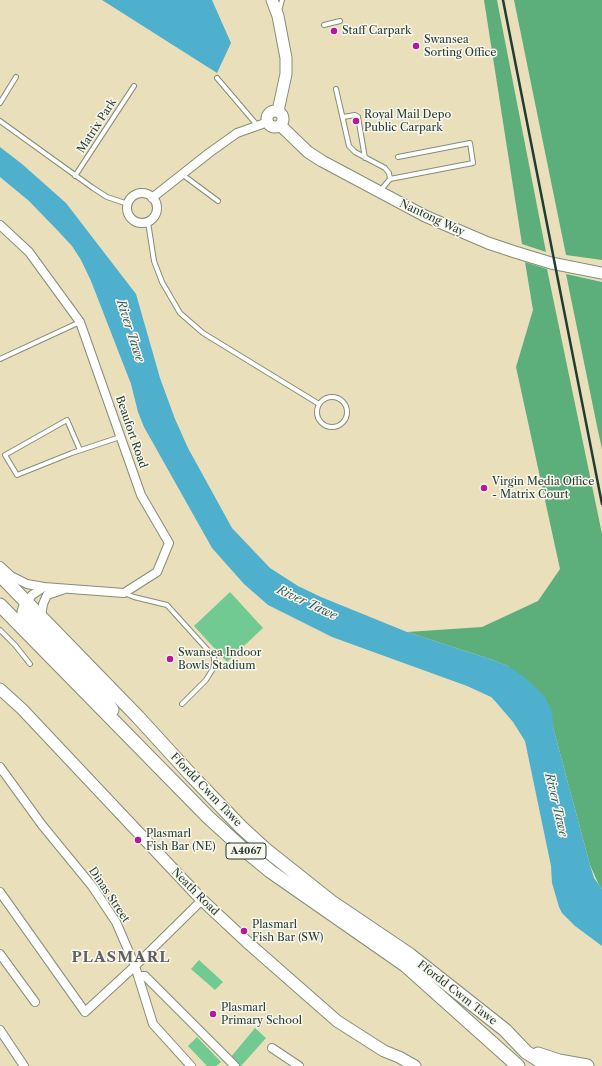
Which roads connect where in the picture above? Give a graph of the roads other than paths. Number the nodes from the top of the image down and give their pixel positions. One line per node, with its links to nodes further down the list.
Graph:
1 (272, 0): 3 (main road)
2 (282, 0): 3 (lane)
3 (278, 16): 11 (main road)
4 (340, 21): 5 (lane)
5 (324, 25)
6 (16, 78): 10 (lane)
7 (216, 78): 15 (lane)
8 (134, 86): 20 (lane, Matrix Park)
9 (336, 89): 12 (lane)
10 (0, 103)
11 (278, 111): 14 (main road); 16 (main road)
12 (343, 117): 18 (lane); 18 (lane)
13 (0, 121): 20 (lane)
14 (268, 122): 15 (street); 16 (main road, Nantong Way)
15 (257, 125): 19 (street)
16 (280, 125): 22 (main road, Nantong Way)
17 (398, 157): 21 (lane)
18 (365, 158): 21 (lane)
19 (183, 174): 23 (street); 24 (lane)
20 (75, 176): 25 (lane)
21 (390, 179): 22 (lane)
22 (379, 192): 28 (main road, Nantong Way)
23 (152, 198): 25 (street); 26 (street)
24 (218, 201)
25 (128, 204): 26 (street)
26 (148, 222): 31 (lane)
27 (0, 225): 29 (street, Beaufort Road)
28 (602, 273)
29 (80, 322): 30 (lane); 32 (street, Beaufort Road)
30 (0, 359)
31 (319, 404): 31 (lane)
32 (121, 437): 33 (lane); 38 (street, Beaufort Road)
33 (80, 450): 33 (lane)
34 (0, 566): 36 (street)
35 (0, 575): 39 (main road, Ffordd Cwm Tawe / A4067)
36 (44, 587): 37 (street); 39 (street)
37 (65, 588): 38 (street); 41 (street)
38 (124, 593): 45 (lane)
39 (27, 602): 41 (main road, Ffordd Cwm Tawe / A4067); 46 (main road)
40 (0, 605): 46 (main road, Ffordd Cwm Tawe / A4067)
41 (41, 617): 55 (main road, Ffordd Cwm Tawe / A4067)
42 (0, 630): 43 (lane)
43 (30, 664)
44 (0, 689): 49 (main road, Neath Road)
45 (182, 704)
46 (137, 746): 62 (main road, Ffordd Cwm Tawe / A4067)
47 (0, 767): 51 (street, Dinas Street)
48 (0, 892): 51 (street)
49 (202, 900): 51 (street); 61 (main road, Neath Road)
50 (0, 954): 53 (street)
51 (136, 966): 52 (street, Dinas Street)
52 (138, 976): 58 (street, Dinas Street); 59 (street)
53 (35, 1002)
54 (0, 1030): 57 (street)
55 (505, 1030): 63 (main road, Ffordd Cwm Tawe / A4067); 64 (main road)
56 (272, 1048): 60 (street)
57 (24, 1066)
58 (191, 1066)
59 (235, 1066)
60 (299, 1066)
61 (415, 1066)
62 (518, 1066)
63 (548, 1066)
64 (587, 1066)

